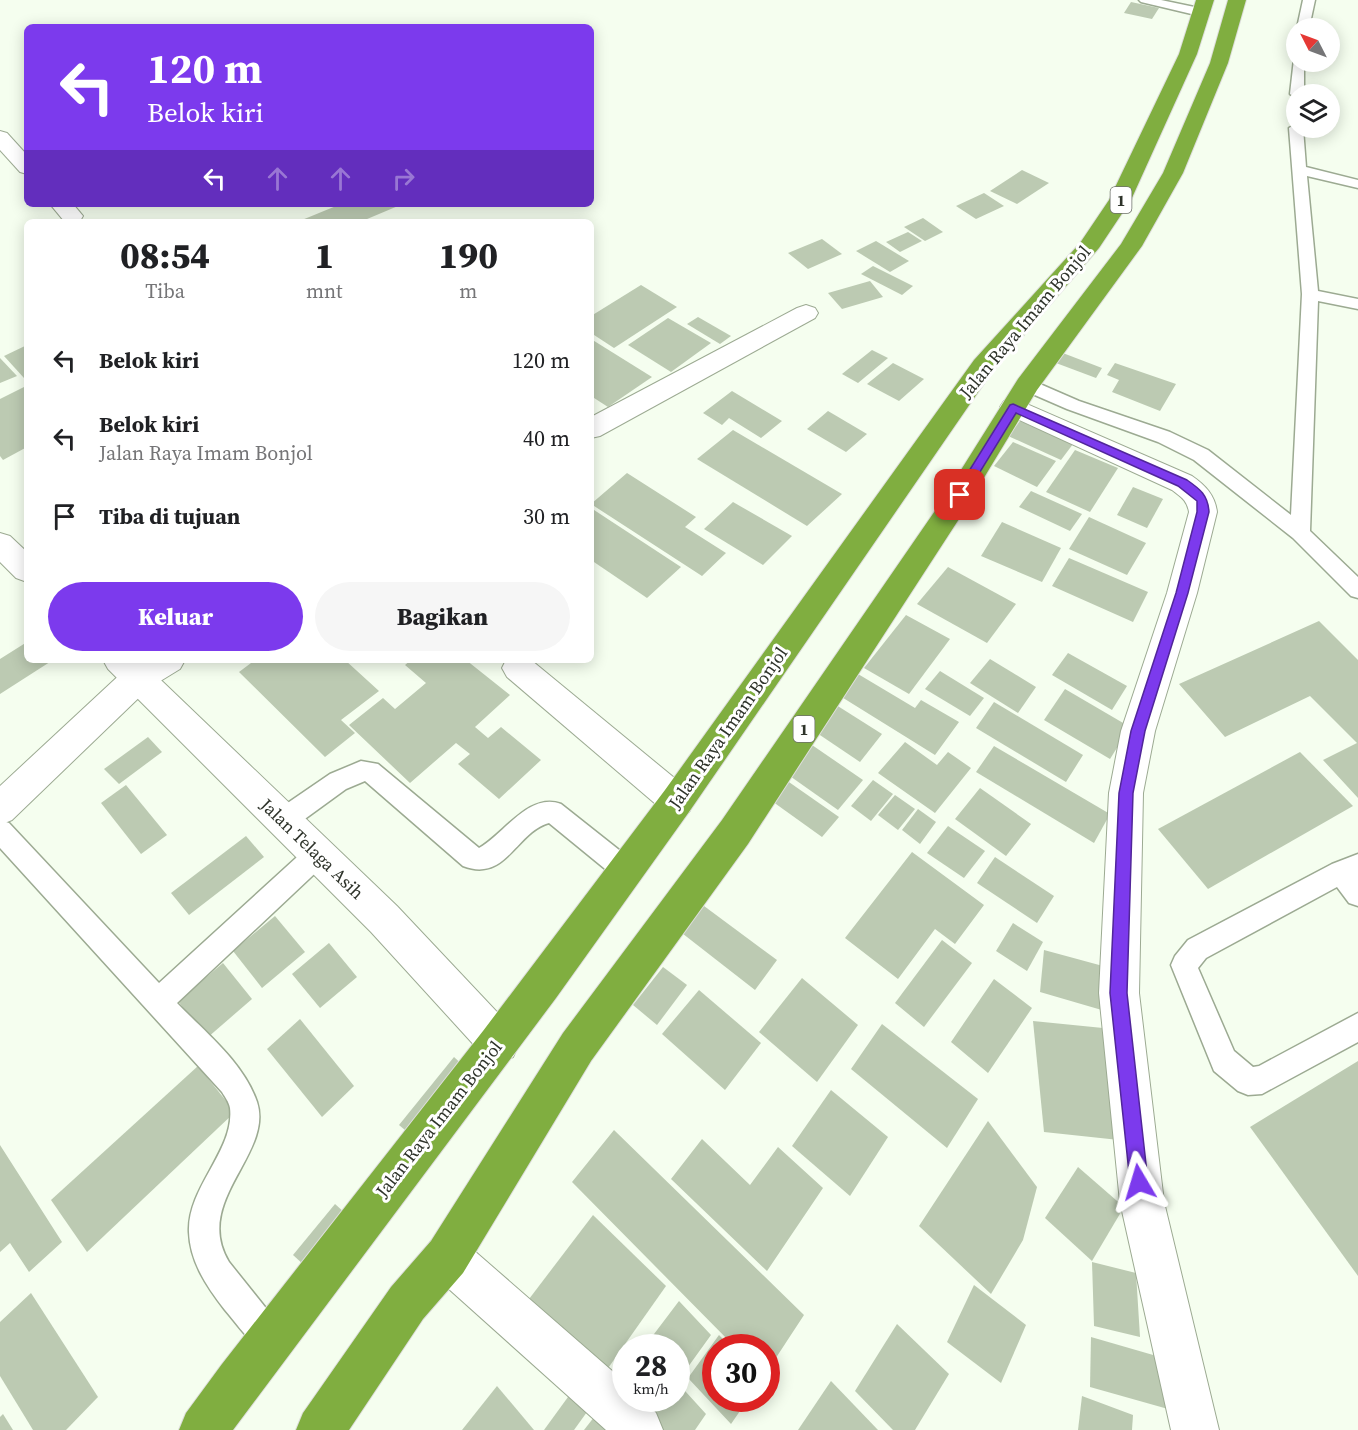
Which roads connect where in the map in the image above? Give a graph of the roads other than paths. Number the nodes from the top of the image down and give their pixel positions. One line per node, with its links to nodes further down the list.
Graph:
1 (1145, 0): 4 (lane)
2 (1237, 0): 15 (highway, Jalan Raya Imam Bonjol / 1)
3 (1309, 0): 5 (lane)
4 (1202, 6): 14 (highway, Jalan Raya Imam Bonjol / 1)
5 (1306, 18)
6 (0, 137): 8 (street)
7 (1296, 138): 9 (lane)
8 (24, 162)
9 (1298, 169): 10 (lane); 11 (lane)
10 (1358, 184)
11 (1310, 294): 12 (lane); 17 (lane)
12 (1358, 304)
13 (806, 313): 16 (street)
14 (983, 366): 15 (highway); 24 (highway, Jalan Raya Imam Bonjol / 1)
15 (1020, 396): 17 (lane); 35 (highway, Jalan Raya Imam Bonjol / 1); 40 (street)
16 (594, 427)
17 (1299, 533): 20 (lane)
18 (0, 544): 19 (street)
19 (24, 567)
20 (1358, 590)
21 (156, 663): 23 (street)
22 (518, 668): 24 (street)
23 (128, 669): 25 (street); 26 (street, Jalan Telaga Asih)
24 (677, 801): 29 (highway, Jalan Raya Imam Bonjol / 1)
25 (0, 808)
26 (282, 821): 28 (street, Jalan Telaga Asih); 29 (lane)
27 (0, 831): 32 (lane)
28 (317, 855): 32 (lane); 34 (street, Jalan Telaga Asih)
29 (624, 869): 34 (highway, Jalan Raya Imam Bonjol / 1)
30 (1349, 869): 31 (lane); 33 (lane)
31 (1358, 894)
32 (157, 1003): 36 (lane)
33 (1358, 1027)
34 (499, 1043): 36 (highway, Jalan Raya Imam Bonjol / 1)
35 (447, 1257): 38 (highway, Jalan Raya Imam Bonjol / 1); 39 (street)
36 (270, 1338): 37 (highway, Jalan Raya Imam Bonjol / 1)
37 (203, 1430)
38 (320, 1430)
39 (639, 1430)
40 (1195, 1430)

